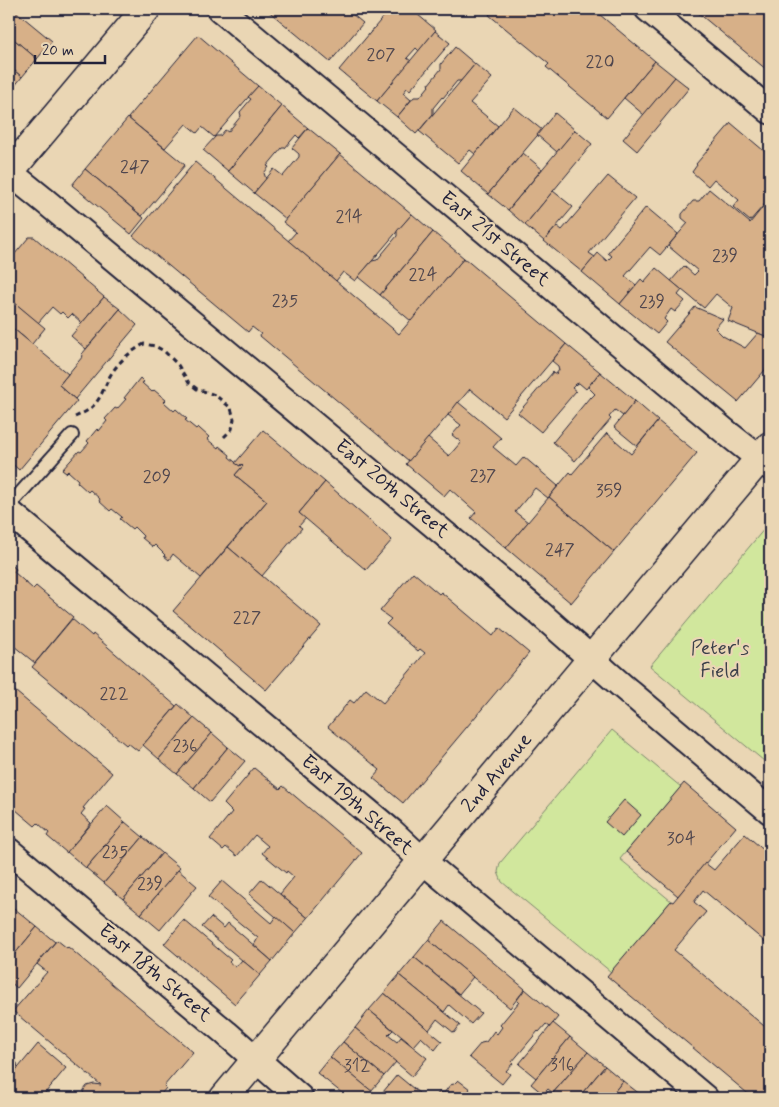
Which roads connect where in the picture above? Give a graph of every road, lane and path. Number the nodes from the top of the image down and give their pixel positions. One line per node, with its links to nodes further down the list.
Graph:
1 (146, 9): 5 (main road)
2 (220, 9): 8 (street, East 21st Street)
3 (648, 9): 4 (street)
4 (770, 111)
5 (9, 172): 11 (street, East 20th Street)
6 (72, 435): 7 (path); 9 (lane)
7 (223, 438)
8 (767, 458): 11 (main road, 2nd Avenue)
9 (9, 506)
10 (9, 512): 14 (street, East 19th Street)
11 (592, 659): 12 (street, East 20th Street); 14 (main road, 2nd Avenue)
12 (770, 811)
13 (9, 851): 15 (street, East 18th Street)
14 (423, 861): 15 (main road, 2nd Avenue); 18 (street, East 19th Street)
15 (256, 1060): 16 (main road, 2nd Avenue); 17 (street, East 18th Street)
16 (224, 1098)
17 (300, 1098)
18 (705, 1098)

